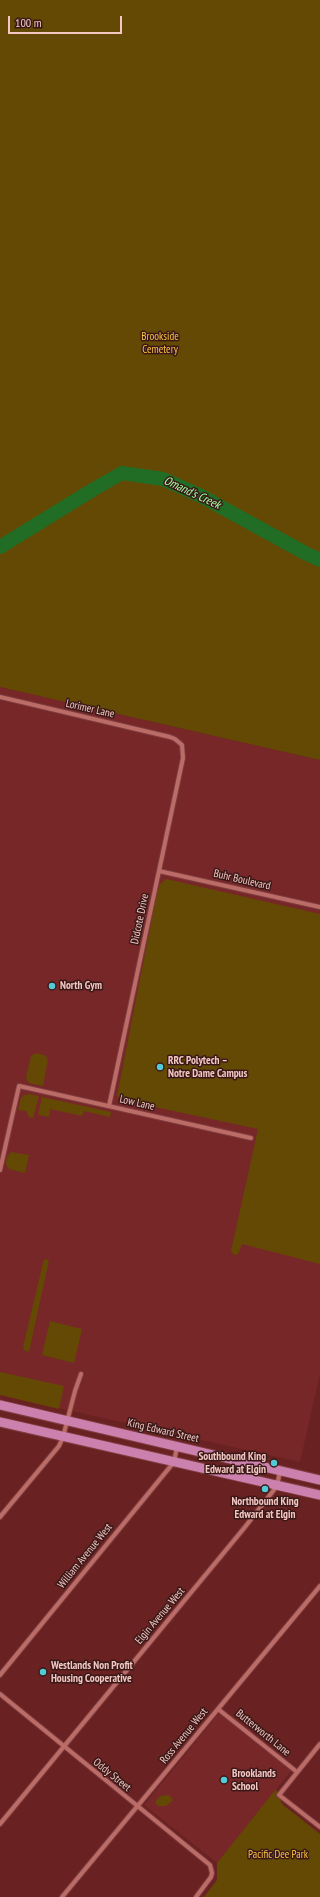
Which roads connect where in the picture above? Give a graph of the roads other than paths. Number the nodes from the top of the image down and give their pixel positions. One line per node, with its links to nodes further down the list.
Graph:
1 (0, 698): 2 (street, Lorimer Lane)
2 (176, 739): 3 (street, Didcote Drive)
3 (159, 871): 4 (street, Buhr Boulevard); 5 (street, Didcote Drive)
4 (320, 907)
5 (109, 1106): 6 (street, Low Lane); 7 (street, Low Lane)
6 (251, 1138)
7 (0, 1170)
8 (81, 1374): 10 (street)
9 (0, 1405): 10 (main road, King Edward Street)
10 (68, 1421): 12 (street); 13 (main road, King Edward Street)
11 (0, 1422): 12 (main road)
12 (63, 1437): 14 (main road); 19 (street)
13 (178, 1447): 14 (street, William Avenue West); 15 (main road, King Edward Street)
14 (174, 1462): 17 (main road); 21 (street, William Avenue West)
15 (281, 1470): 16 (main road, King Edward Street); 17 (street, Elgin Avenue West)
16 (320, 1480)
17 (276, 1486): 18 (main road); 25 (street, Elgin Avenue West)
18 (320, 1495)
19 (0, 1517)
20 (320, 1586): 23 (street, Ross Avenue West)
21 (0, 1675)
22 (0, 1694): 25 (street, Oddy Street)
23 (218, 1709): 26 (street, Butterworth Lane); 27 (street, Ross Avenue West)
24 (320, 1744): 26 (street)
25 (63, 1746): 27 (street, Oddy Street); 28 (street, Elgin Avenue West)
26 (298, 1772): 29 (street)
27 (137, 1808): 30 (street, Ross Avenue West); 31 (street, Oddy Street)
28 (0, 1824)
29 (320, 1827)
30 (62, 1897)
31 (196, 1897)

